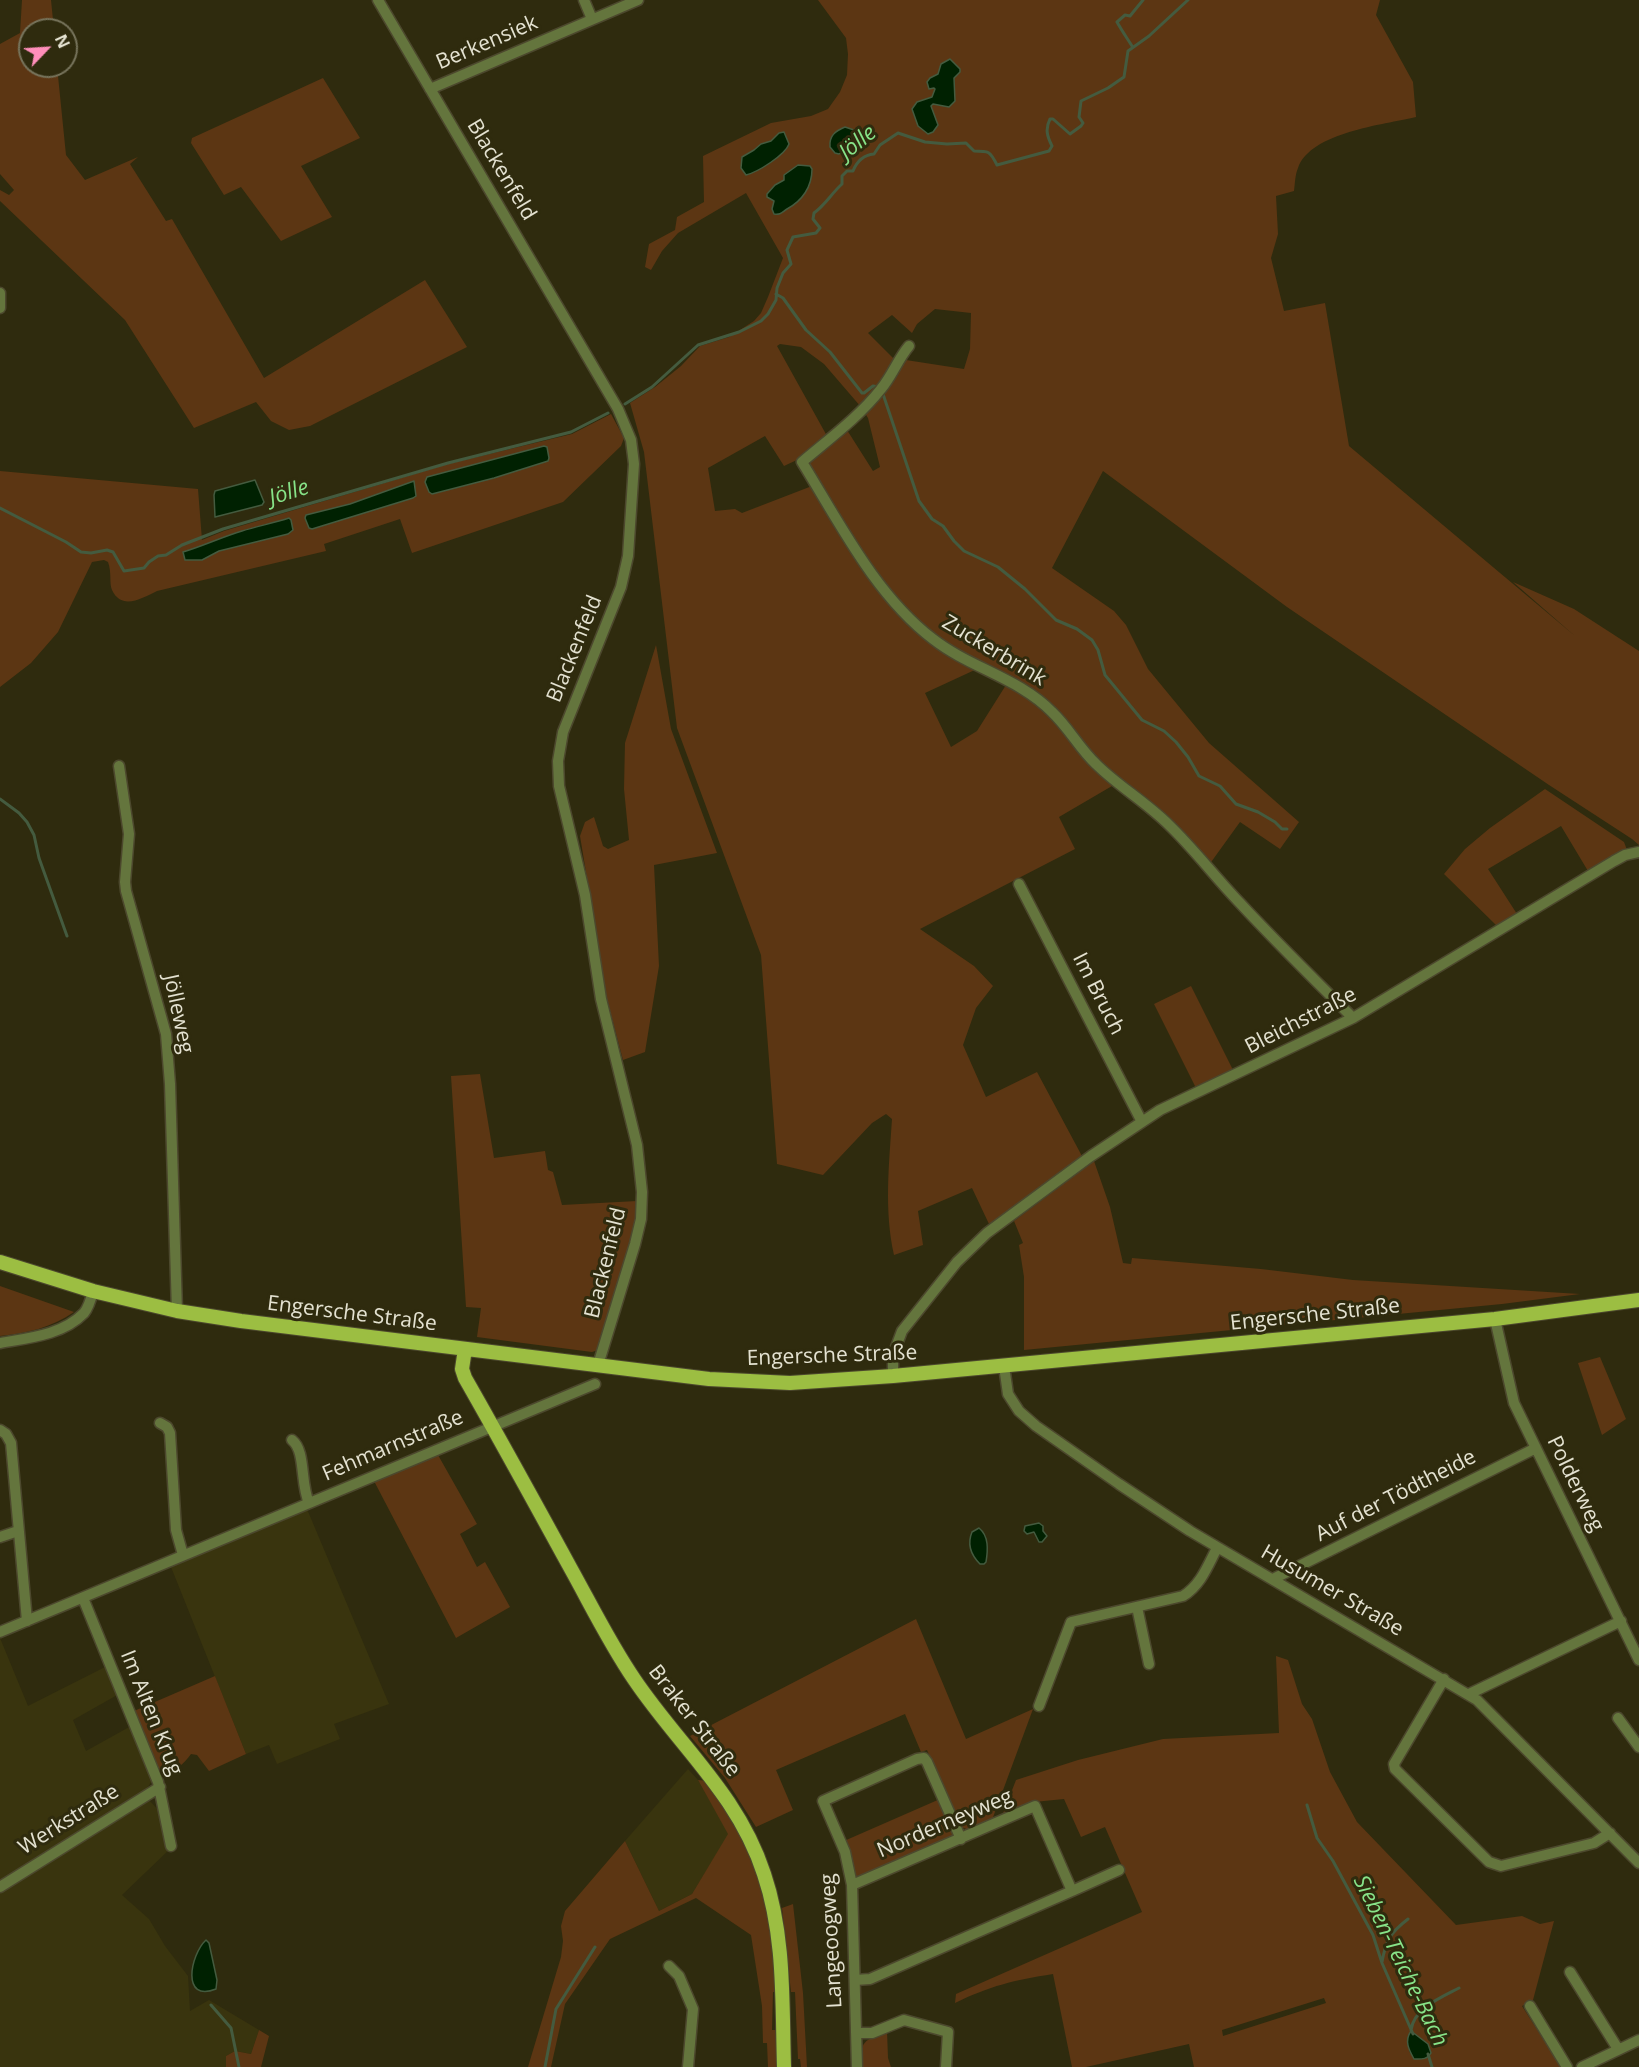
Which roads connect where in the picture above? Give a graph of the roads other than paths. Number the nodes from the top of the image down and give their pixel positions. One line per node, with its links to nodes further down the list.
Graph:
1 (378, 0): 5 (street, Blackenfeld)
2 (584, 0): 4 (street)
3 (638, 0): 4 (street, Berkensiek)
4 (592, 19): 5 (street, Berkensiek)
5 (430, 88): 21 (street, Blackenfeld)
6 (0, 293): 7 (street)
7 (0, 308)
8 (909, 346): 12 (street, Zuckerbrink)
9 (119, 766): 17 (street, Jölleweg)
10 (1639, 852): 12 (street, Bleichstraße)
11 (1020, 884): 13 (street, Im Bruch)
12 (1353, 1018): 13 (street, Bleichstraße)
13 (1142, 1122): 23 (street, Bleichstraße)
14 (0, 1262): 15 (main road, Engersche Straße)
15 (93, 1291): 17 (main road, Engersche Straße); 19 (street)
16 (1638, 1301): 18 (main road, Engersche Straße)
17 (177, 1311): 20 (main road, Engersche Straße)
18 (1494, 1319): 22 (main road, Engersche Straße); 29 (street, Polderweg)
19 (0, 1343)
20 (465, 1349): 21 (main road, Engersche Straße); 26 (main road, Braker Straße)
21 (598, 1365): 23 (main road, Engersche Straße)
22 (1004, 1366): 23 (main road, Engersche Straße); 33 (street, Husumer Straße)
23 (893, 1376)
24 (595, 1384): 26 (street)
25 (160, 1423): 34 (street)
26 (492, 1426): 30 (street, Fehmarnstraße); 65 (main road, Braker Straße)
27 (0, 1430): 31 (street)
28 (292, 1440): 30 (street, Fehmarnstraße)
29 (1536, 1448): 35 (street, Auf der Tödtheide); 39 (street, Polderweg)
30 (309, 1503): 34 (street, Fehmarnstraße)
31 (18, 1531): 32 (street); 38 (street)
32 (0, 1537)
33 (1218, 1548): 35 (street, Husumer Straße); 37 (street)
34 (183, 1556): 36 (street, Fehmarnstraße)
35 (1273, 1580): 43 (street, Husumer Straße)
36 (83, 1598): 38 (street, Fehmarnstraße); 48 (street, Im Alten Krug)
37 (1137, 1607): 42 (street); 45 (street)
38 (27, 1621): 40 (street, Fehmarnstraße)
39 (1621, 1621): 41 (street, Polderweg); 44 (street)
40 (0, 1632)
41 (1639, 1660)
42 (1149, 1664)
43 (1444, 1679): 44 (street, Husumer Straße); 49 (street)
44 (1469, 1694): 49 (street, Husumer Straße)
45 (1039, 1706)
46 (1618, 1718): 47 (street)
47 (1639, 1747)
48 (160, 1786): 51 (street, Im Alten Krug); 55 (street, Werkstraße)
49 (1610, 1833): 52 (street, Husumer Straße)
50 (961, 1839): 54 (street, Norderneyweg); 54 (street, Langeoogweg); 56 (street, Norderneyweg)
51 (171, 1846)
52 (1639, 1863)
53 (1119, 1870): 56 (street)
54 (852, 1885): 59 (street, Langeoogweg)
55 (0, 1887)
56 (1072, 1891): 59 (street)
57 (669, 1966): 64 (street)
58 (1570, 1971): 63 (street)
59 (855, 1980): 61 (street, Langeoogweg)
60 (1530, 2006): 68 (street)
61 (856, 2033): 66 (street, Langeoogweg); 67 (street)
62 (1639, 2040): 63 (street)
63 (1618, 2049): 69 (street)
64 (688, 2067)
65 (784, 2067)
66 (857, 2067)
67 (946, 2067)
68 (1566, 2067)
69 (1582, 2067)

